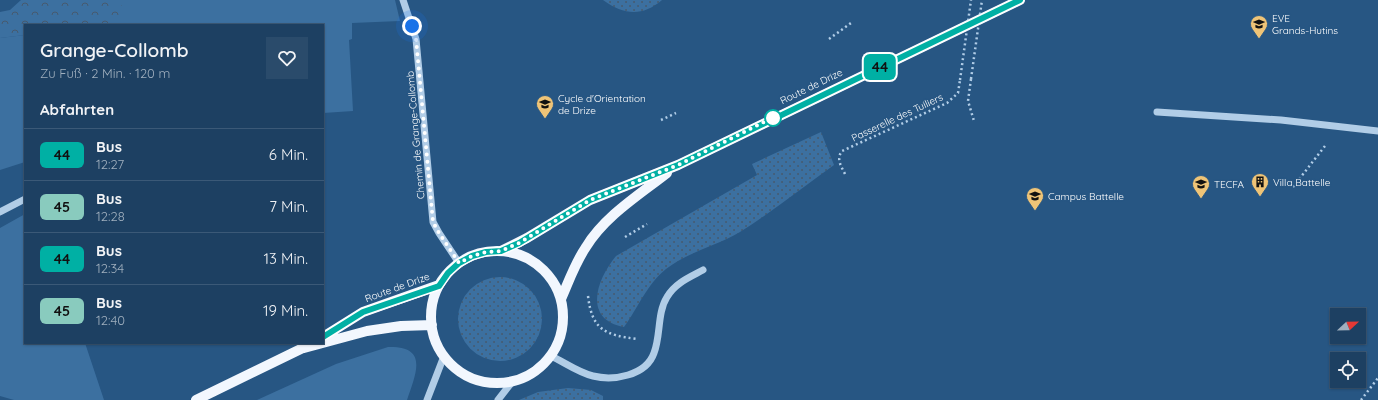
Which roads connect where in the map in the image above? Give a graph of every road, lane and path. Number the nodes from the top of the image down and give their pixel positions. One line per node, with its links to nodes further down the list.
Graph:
1 (403, 0): 21 (street, Chemin de Grange-Collomb)
2 (971, 0): 14 (path, Passerelle des Tuiliers, bridge)
3 (982, 0): 10 (path, bridge)
4 (1020, 0): 13 (main road, Route de Drize)
5 (851, 24): 6 (path)
6 (829, 39)
7 (1157, 112): 11 (street)
8 (676, 113): 9 (path)
9 (661, 120)
10 (974, 121)
11 (1339, 126): 12 (street); 15 (path)
12 (1378, 131)
13 (678, 165): 20 (main road, Route de Drize); 25 (main road, Route de Drize)
14 (845, 174)
15 (1293, 187)
16 (24, 200): 17 (street)
17 (0, 212)
18 (647, 224): 19 (path)
19 (619, 241)
20 (501, 251): 21 (main road, Route de Drize); 25 (main road, Route de Drize)
21 (459, 263): 23 (main road, Route de Drize)
22 (703, 270): 28 (street)
23 (439, 286): 26 (main road, Route de Drize); 27 (main road, Route de Drize)
24 (587, 291): 28 (path)
25 (561, 299): 32 (main road, Route de Drize)
26 (432, 325): 29 (main road); 31 (main road, Route de Drize)
27 (324, 336)
28 (657, 341): 32 (street)
29 (324, 342)
30 (308, 346): 35 (main road)
31 (444, 356): 34 (main road, Route de Drize); 36 (street)
32 (551, 356): 34 (main road, Route de Drize)
33 (1378, 378): 38 (path)
34 (512, 382): 37 (street)
35 (196, 400)
36 (427, 400)
37 (498, 400)
38 (1361, 400)

